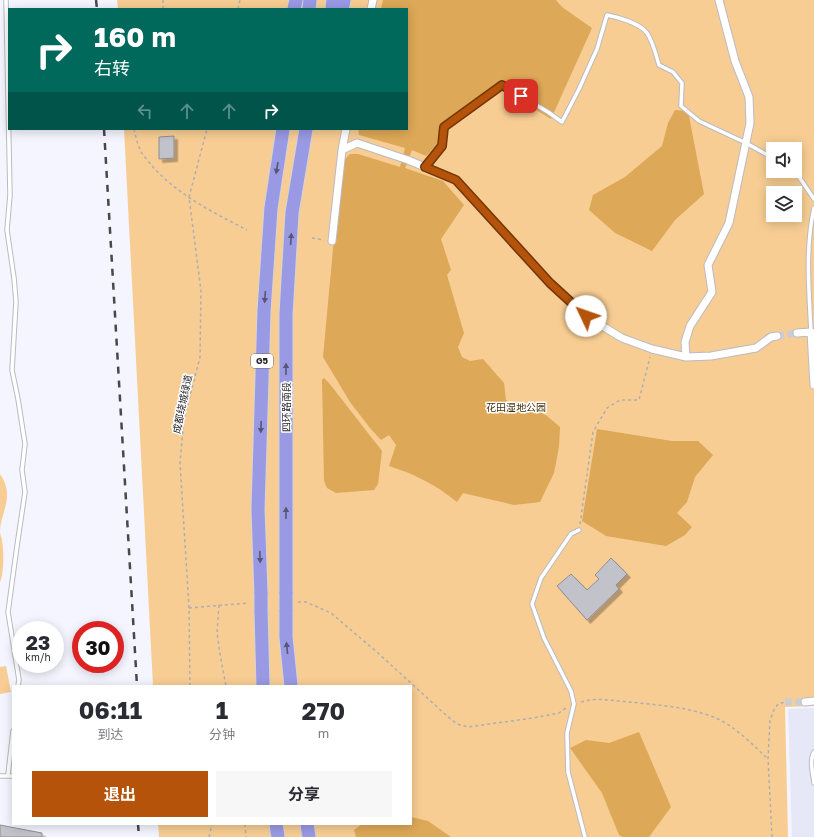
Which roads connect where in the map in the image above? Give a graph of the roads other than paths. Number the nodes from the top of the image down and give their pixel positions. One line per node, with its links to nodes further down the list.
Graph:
1 (6, 0): 3 (lane)
2 (719, 0): 8 (street)
3 (8, 98)
4 (9, 130): 22 (lane)
5 (284, 130): 23 (highway, G5, one-way to 23, bridge)
6 (306, 130): 24 (highway, 四环路南段 / G5, one-way to 6, bridge)
7 (346, 130): 9 (street)
8 (746, 143): 10 (lane); 11 (lane); 19 (street)
9 (342, 150): 11 (street); 15 (street)
10 (766, 154)
11 (425, 167): 19 (street)
12 (800, 178): 13 (lane)
13 (814, 199)
14 (814, 208): 16 (lane)
15 (332, 240)
16 (812, 332): 17 (street); 20 (street)
17 (797, 333)
18 (777, 336): 19 (street)
19 (686, 357)
20 (814, 385)
21 (579, 530): 37 (lane)
22 (18, 685)
23 (263, 685)
24 (292, 685)
25 (814, 701): 26 (street)
26 (805, 702)
27 (12, 740): 29 (lane)
28 (814, 752): 32 (lane)
29 (8, 775): 30 (lane); 31 (lane)
30 (0, 776)
31 (12, 776)
32 (814, 783)
33 (276, 825): 35 (highway)
34 (307, 825): 36 (highway)
35 (278, 837)
36 (308, 837)
37 (585, 837)

